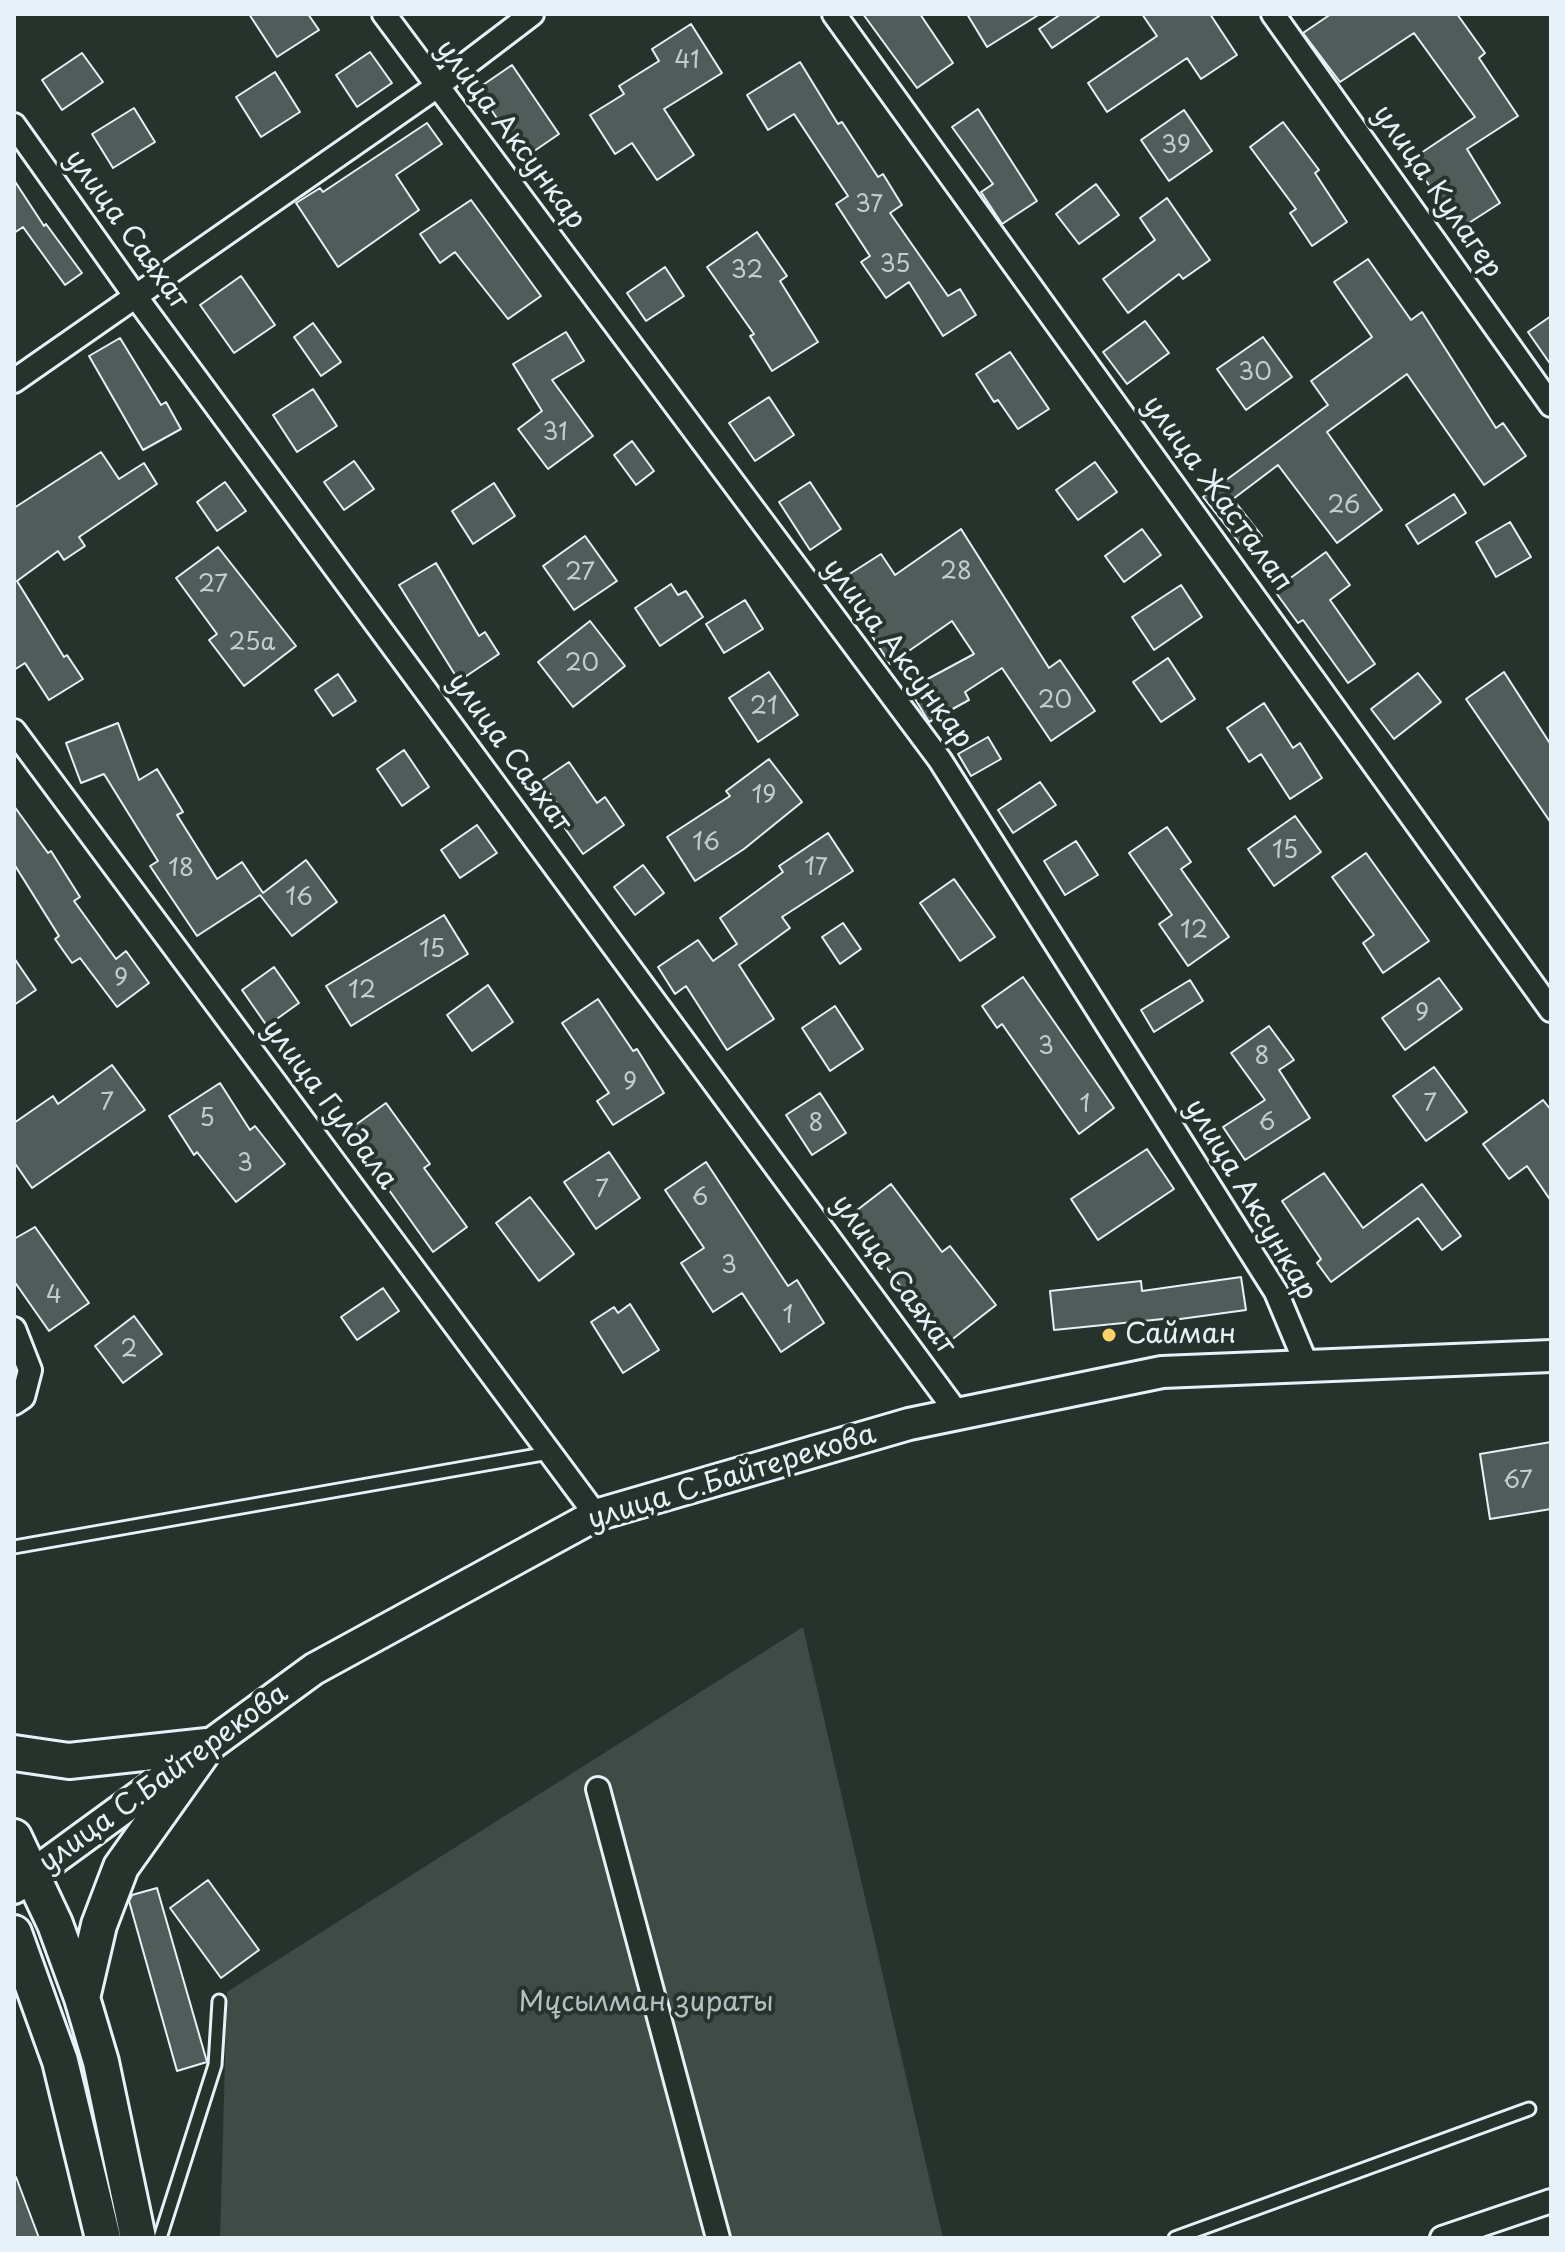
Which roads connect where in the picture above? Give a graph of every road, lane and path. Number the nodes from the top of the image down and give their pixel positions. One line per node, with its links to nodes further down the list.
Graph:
1 (384, 14): 5 (street, улица Аксункар)
2 (532, 14): 5 (street)
3 (834, 14): 11 (street, улица Жасталап)
4 (1273, 14): 9 (street, улица Кулагер)
5 (436, 87): 7 (street); 14 (street, улица Аксункар)
6 (14, 125): 7 (street, улица Саяхат)
7 (136, 297): 8 (street); 16 (street, улица Саяхат)
8 (14, 381)
9 (1551, 405)
10 (14, 731): 17 (street, улица Гулдала)
11 (1551, 1010)
12 (14, 1329): 15 (street)
13 (1551, 1356): 14 (main road, улица С.Байтерекова)
14 (1307, 1366): 16 (main road, улица С.Байтерекова)
15 (14, 1403)
16 (958, 1414): 18 (main road, улица С.Байтерекова)
17 (551, 1453): 18 (street, улица Гулдала); 19 (lane)
18 (596, 1515): 20 (main road, улица С.Байтерекова)
19 (14, 1547)
20 (207, 1746): 21 (main road); 24 (main road, улица С.Байтерекова); 26 (main road)
21 (14, 1753)
22 (598, 1789): 34 (street)
23 (14, 1837): 24 (main road)
24 (24, 1881): 26 (main road)
25 (14, 1933): 31 (main road)
26 (82, 1998): 32 (main road)
27 (219, 2001): 33 (lane)
28 (1529, 2109): 35 (lane)
29 (1551, 2201): 30 (street)
30 (1496, 2228): 36 (street)
31 (103, 2238)
32 (138, 2238)
33 (160, 2238)
34 (718, 2238)
35 (1175, 2238)
36 (1442, 2238)

